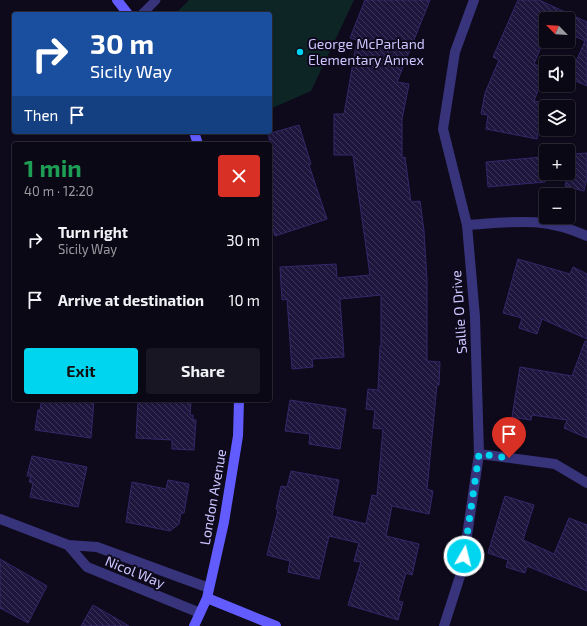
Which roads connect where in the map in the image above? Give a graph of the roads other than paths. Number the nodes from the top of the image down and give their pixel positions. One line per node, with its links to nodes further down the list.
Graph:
1 (118, 0): 4 (street)
2 (156, 0): 5 (lane)
3 (474, 0): 6 (street, Sallie O Drive)
4 (127, 12)
5 (144, 12)
6 (466, 225): 7 (street); 9 (street, Sallie O Drive)
7 (587, 236)
8 (239, 402): 13 (street, London Avenue)
9 (479, 454): 10 (street); 18 (street, Sallie O Drive)
10 (587, 483)
11 (0, 519): 12 (street, Nicol Way)
12 (68, 545): 13 (street, Nicol Way); 15 (street, Nicol Way)
13 (210, 588): 14 (street, London Avenue)
14 (207, 598): 15 (street, London Avenue); 17 (street)
15 (200, 613): 16 (street, London Avenue)
16 (194, 626)
17 (276, 626)
18 (444, 626)

